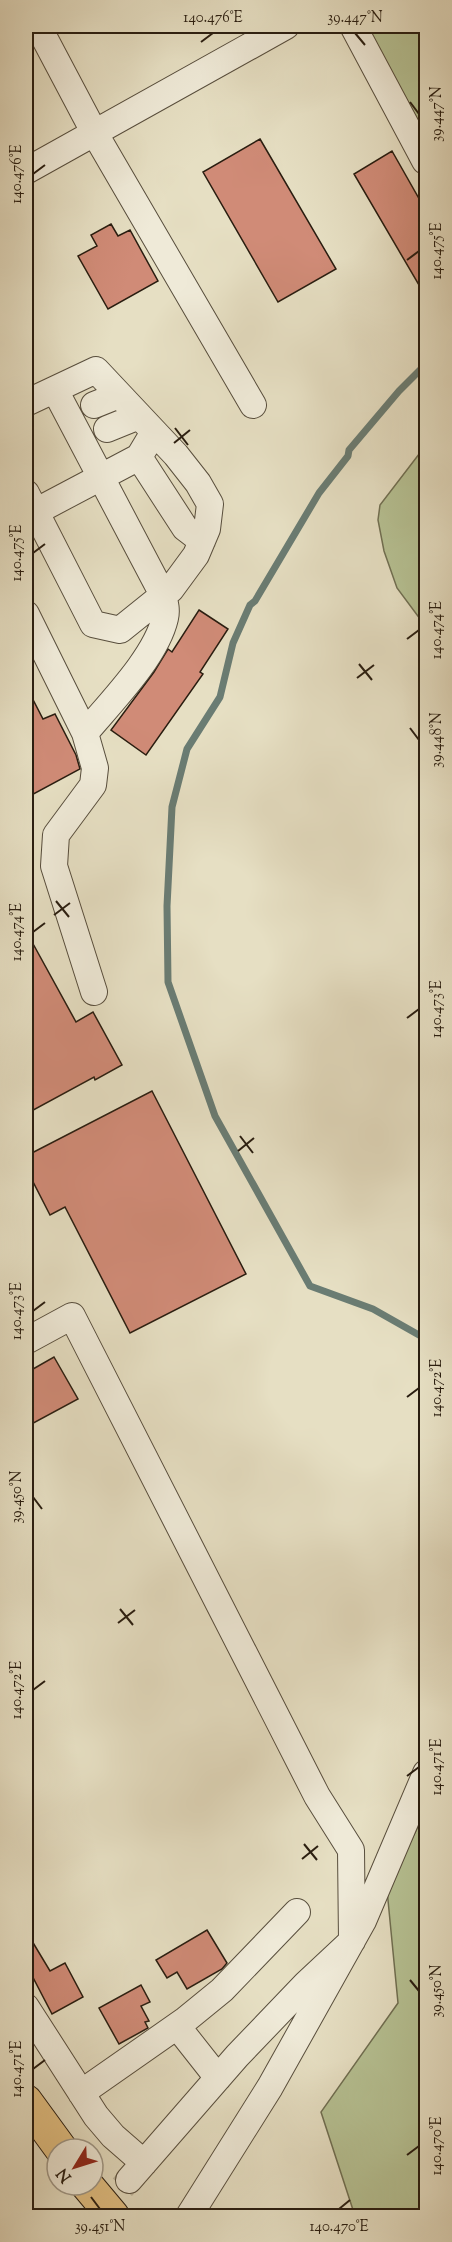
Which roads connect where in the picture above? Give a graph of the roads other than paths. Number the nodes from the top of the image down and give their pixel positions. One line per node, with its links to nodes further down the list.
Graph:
1 (38, 26): 4 (street)
2 (286, 26): 4 (street)
3 (353, 26): 5 (street)
4 (94, 132): 6 (street); 11 (street)
5 (426, 160)
6 (26, 171)
7 (55, 390): 8 (street); 9 (street); 15 (street)
8 (119, 395): 10 (street); 12 (street)
9 (26, 404)
10 (94, 405)
11 (253, 405)
12 (147, 424): 13 (street); 14 (street); 17 (street)
13 (107, 429)
14 (139, 457): 15 (street); 17 (street)
15 (101, 477): 16 (street); 18 (street)
16 (30, 503): 18 (street)
17 (202, 541): 18 (street)
18 (163, 595): 20 (street)
19 (26, 614): 20 (street)
20 (85, 733): 21 (street)
21 (94, 992)
22 (26, 1341): 25 (street)
23 (426, 1773): 25 (street)
24 (297, 1912): 27 (street)
25 (352, 1941): 28 (street); 34 (street)
26 (26, 2007): 29 (street)
27 (177, 2026): 28 (street); 29 (street)
28 (218, 2078): 29 (street)
29 (81, 2093)
30 (26, 2101): 31 (main road)
31 (52, 2137)
32 (97, 2197): 33 (main road)
33 (113, 2217)
34 (189, 2217)

